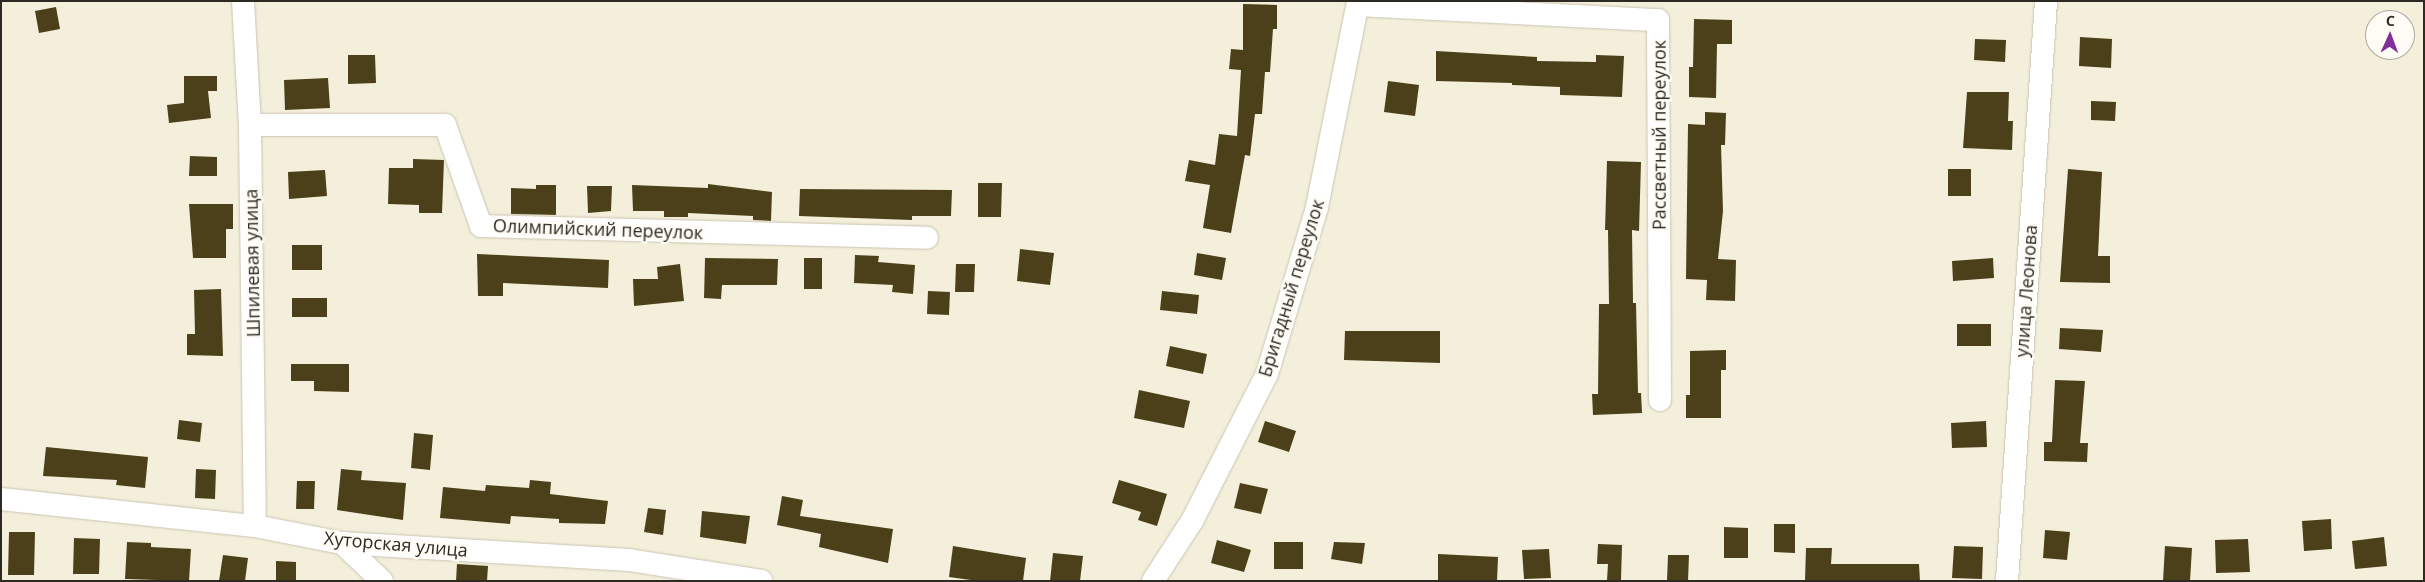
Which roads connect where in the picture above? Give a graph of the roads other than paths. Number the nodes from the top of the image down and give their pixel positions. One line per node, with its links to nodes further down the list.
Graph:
1 (243, 1): 4 (street, Шпилевая улица)
2 (2046, 1): 13 (street, улица Леонова)
3 (1358, 3): 6 (street, Рассветный переулок); 12 (street, Бригадный переулок)
4 (250, 125): 5 (street, Олимпийский переулок); 8 (street, Шпилевая улица)
5 (928, 238)
6 (1660, 400)
7 (1, 499): 8 (street, Хуторская улица)
8 (255, 526): 9 (street, Хуторская улица)
9 (342, 543): 10 (street); 11 (street, Хуторская улица)
10 (382, 581)
11 (761, 581)
12 (1153, 581)
13 (2007, 581)

